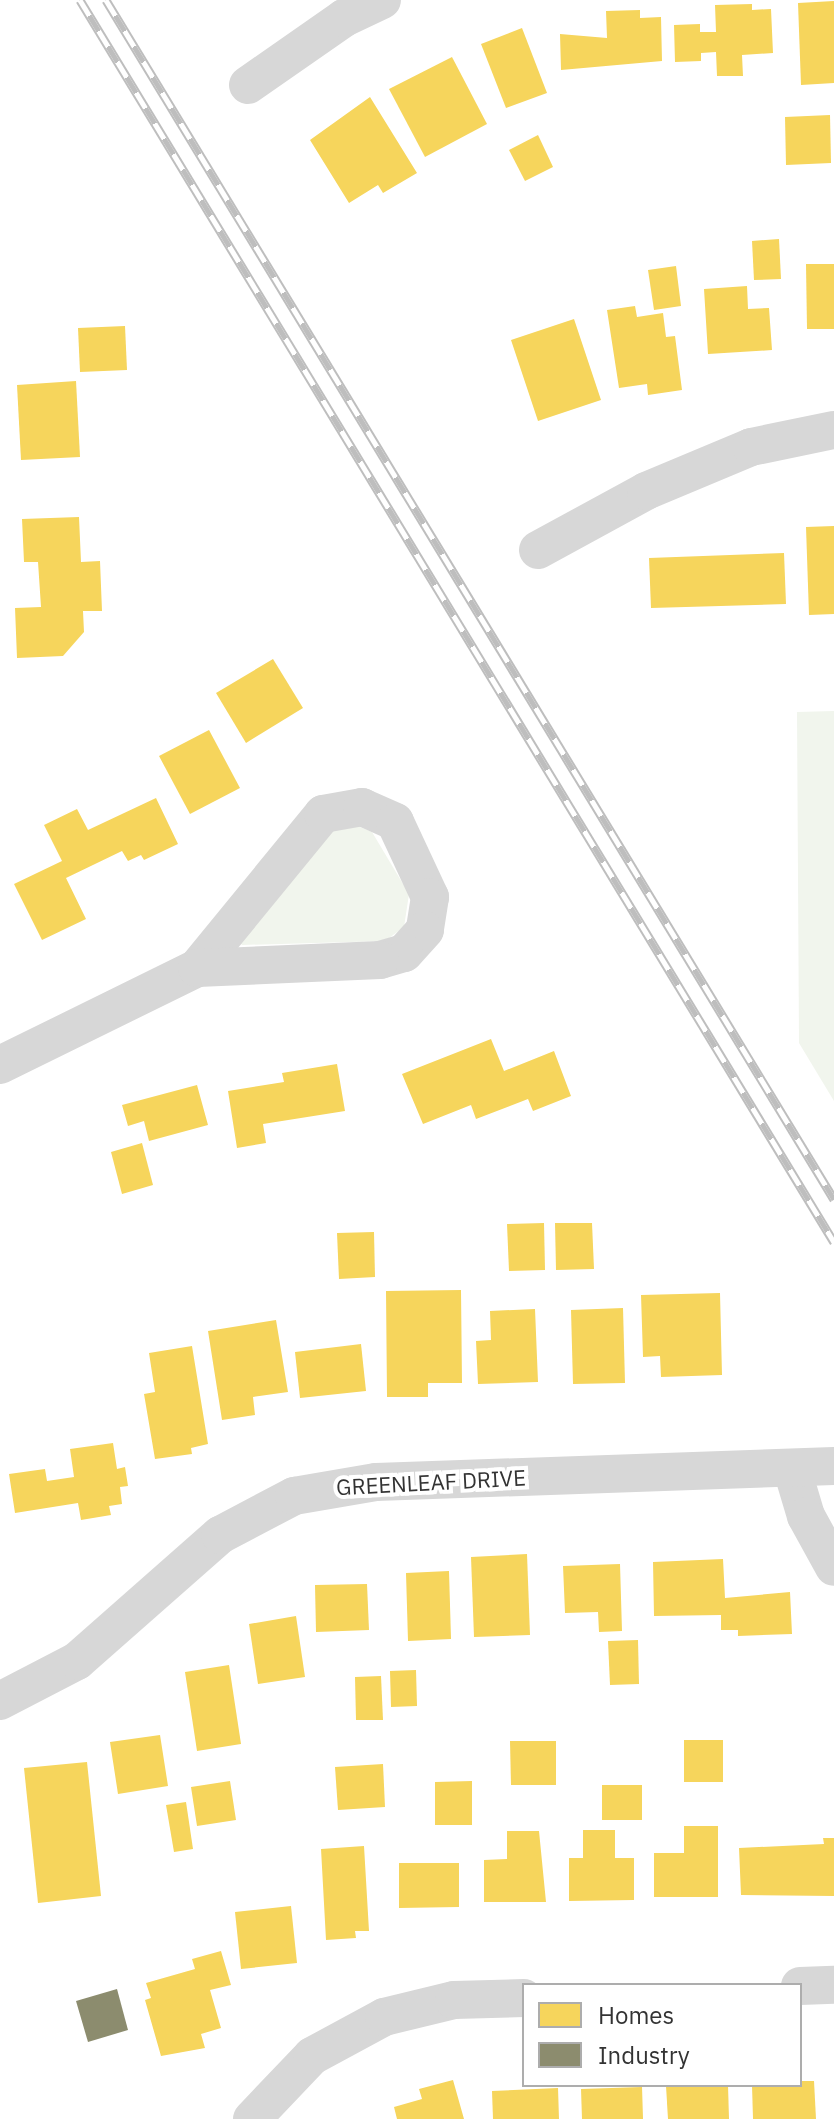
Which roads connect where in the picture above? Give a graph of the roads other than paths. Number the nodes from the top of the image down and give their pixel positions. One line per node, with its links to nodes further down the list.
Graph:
1 (382, 0): 2 (street)
2 (248, 85)
3 (834, 430): 4 (street)
4 (538, 550)
5 (197, 968): 5 (street); 6 (street)
6 (0, 1065)
7 (834, 1466): 8 (street, GREENLEAF DRIVE)
8 (792, 1469): 9 (street); 10 (street, GREENLEAF DRIVE)
9 (834, 1567)
10 (0, 1701)
11 (834, 1985): 12 (street)
12 (802, 1986)
13 (522, 1998): 14 (street)
14 (252, 2119)

